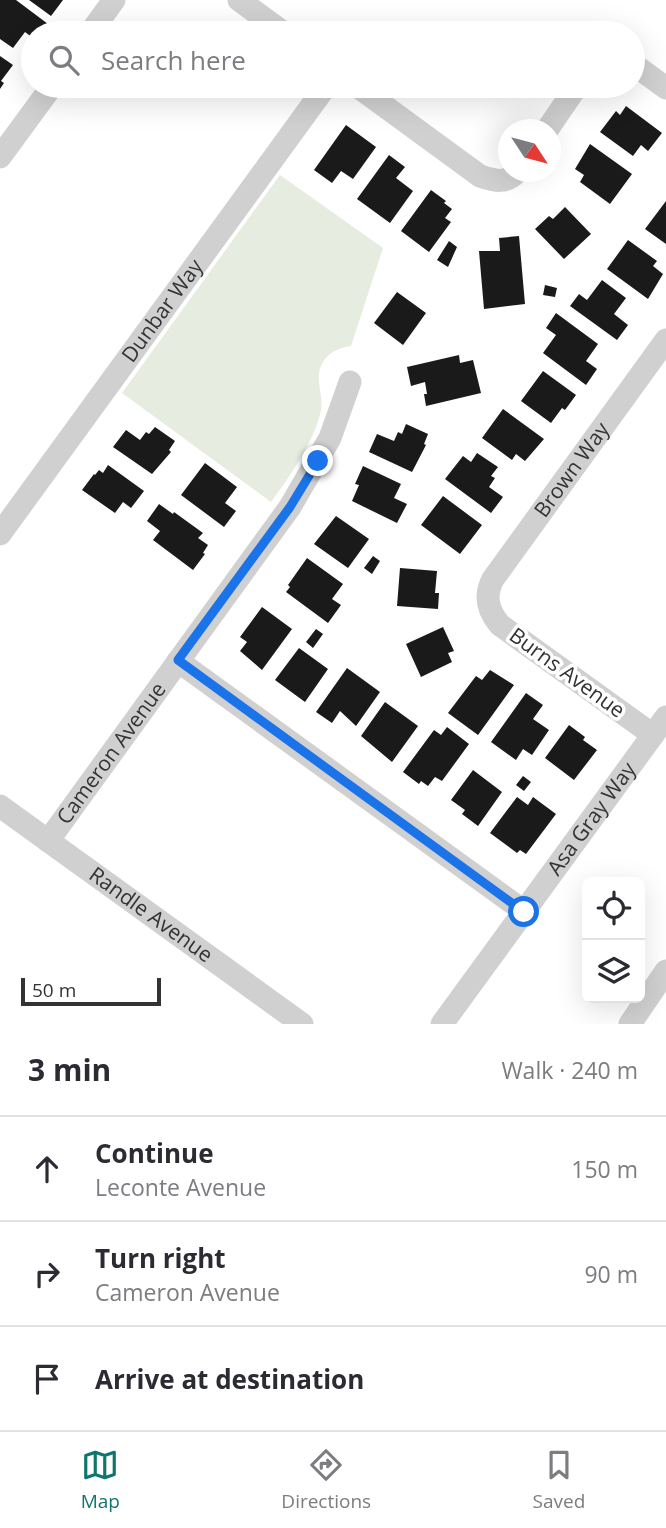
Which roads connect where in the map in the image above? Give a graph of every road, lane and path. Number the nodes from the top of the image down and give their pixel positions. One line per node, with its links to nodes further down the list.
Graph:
1 (114, 0): 3 (street)
2 (239, 0): 4 (street)
3 (99, 21)
4 (268, 21)
5 (645, 73): 6 (street)
6 (666, 88)
7 (43, 98): 12 (street)
8 (317, 98): 16 (street, Dunbar Way)
9 (373, 98): 13 (street)
10 (570, 98): 11 (street)
11 (555, 119)
12 (0, 157)
13 (498, 176)
14 (666, 340): 17 (street, Brown Way)
15 (350, 382): 18 (street, Cameron Avenue)
16 (0, 534)
17 (488, 606): 19 (street, Burns Avenue)
18 (178, 660): 21 (street, Cameron Avenue); 22 (street)
19 (660, 726): 22 (street, Asa Gray Way)
20 (0, 806): 21 (street, Randle Avenue)
21 (48, 841): 24 (street, Randle Avenue)
22 (524, 912): 25 (street, Asa Gray Way)
23 (666, 971): 26 (street)
24 (302, 1024)
25 (442, 1024)
26 (630, 1024)

